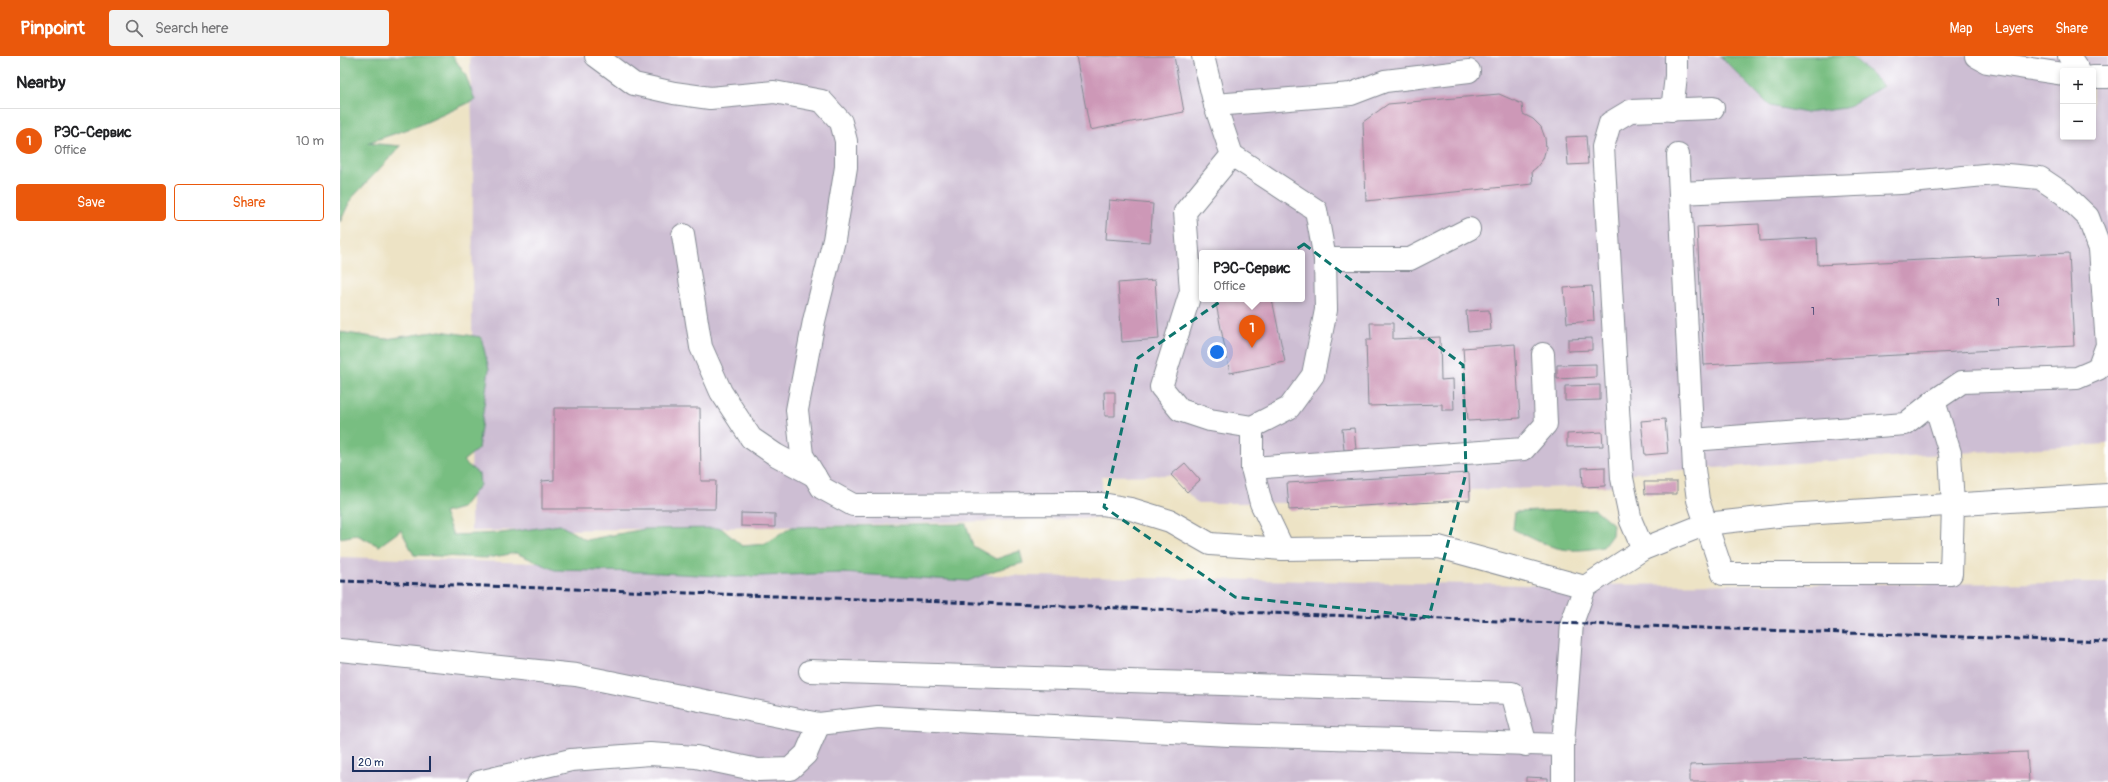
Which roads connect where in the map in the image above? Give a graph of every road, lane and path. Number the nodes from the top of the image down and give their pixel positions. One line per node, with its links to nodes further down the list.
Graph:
1 (596, 56): 25 (street)
2 (1203, 56): 11 (street)
3 (1676, 56): 13 (street)
4 (1976, 56): 8 (street)
5 (2069, 56): 6 (street)
6 (2077, 68)
7 (1469, 71): 11 (street)
8 (2060, 74)
9 (2096, 77): 10 (street)
10 (2108, 78)
11 (1216, 105): 14 (street)
12 (1713, 108): 13 (street)
13 (1672, 110): 30 (street)
14 (1232, 155): 19 (street); 22 (street)
15 (1678, 155): 16 (street)
16 (1680, 193): 21 (street); 23 (street)
17 (1469, 229): 19 (street)
18 (683, 235): 25 (street)
19 (1325, 259): 22 (street)
20 (1543, 354): 24 (street)
21 (1934, 401): 23 (street); 27 (street)
22 (1252, 427): 24 (street)
23 (1692, 440): 28 (street)
24 (1252, 468): 29 (street)
25 (815, 476): 29 (street)
26 (2108, 495): 27 (street)
27 (1953, 505): 28 (street); 28 (street)
28 (1706, 524): 30 (street)
29 (1284, 549): 31 (street)
30 (1643, 549): 31 (street)
31 (1585, 587): 36 (street)
32 (340, 650): 34 (street)
33 (810, 671): 35 (street)
34 (819, 724): 35 (street); 37 (street)
35 (1526, 745): 36 (street)
36 (1563, 745): 38 (street)
37 (479, 782)
38 (1563, 782)

